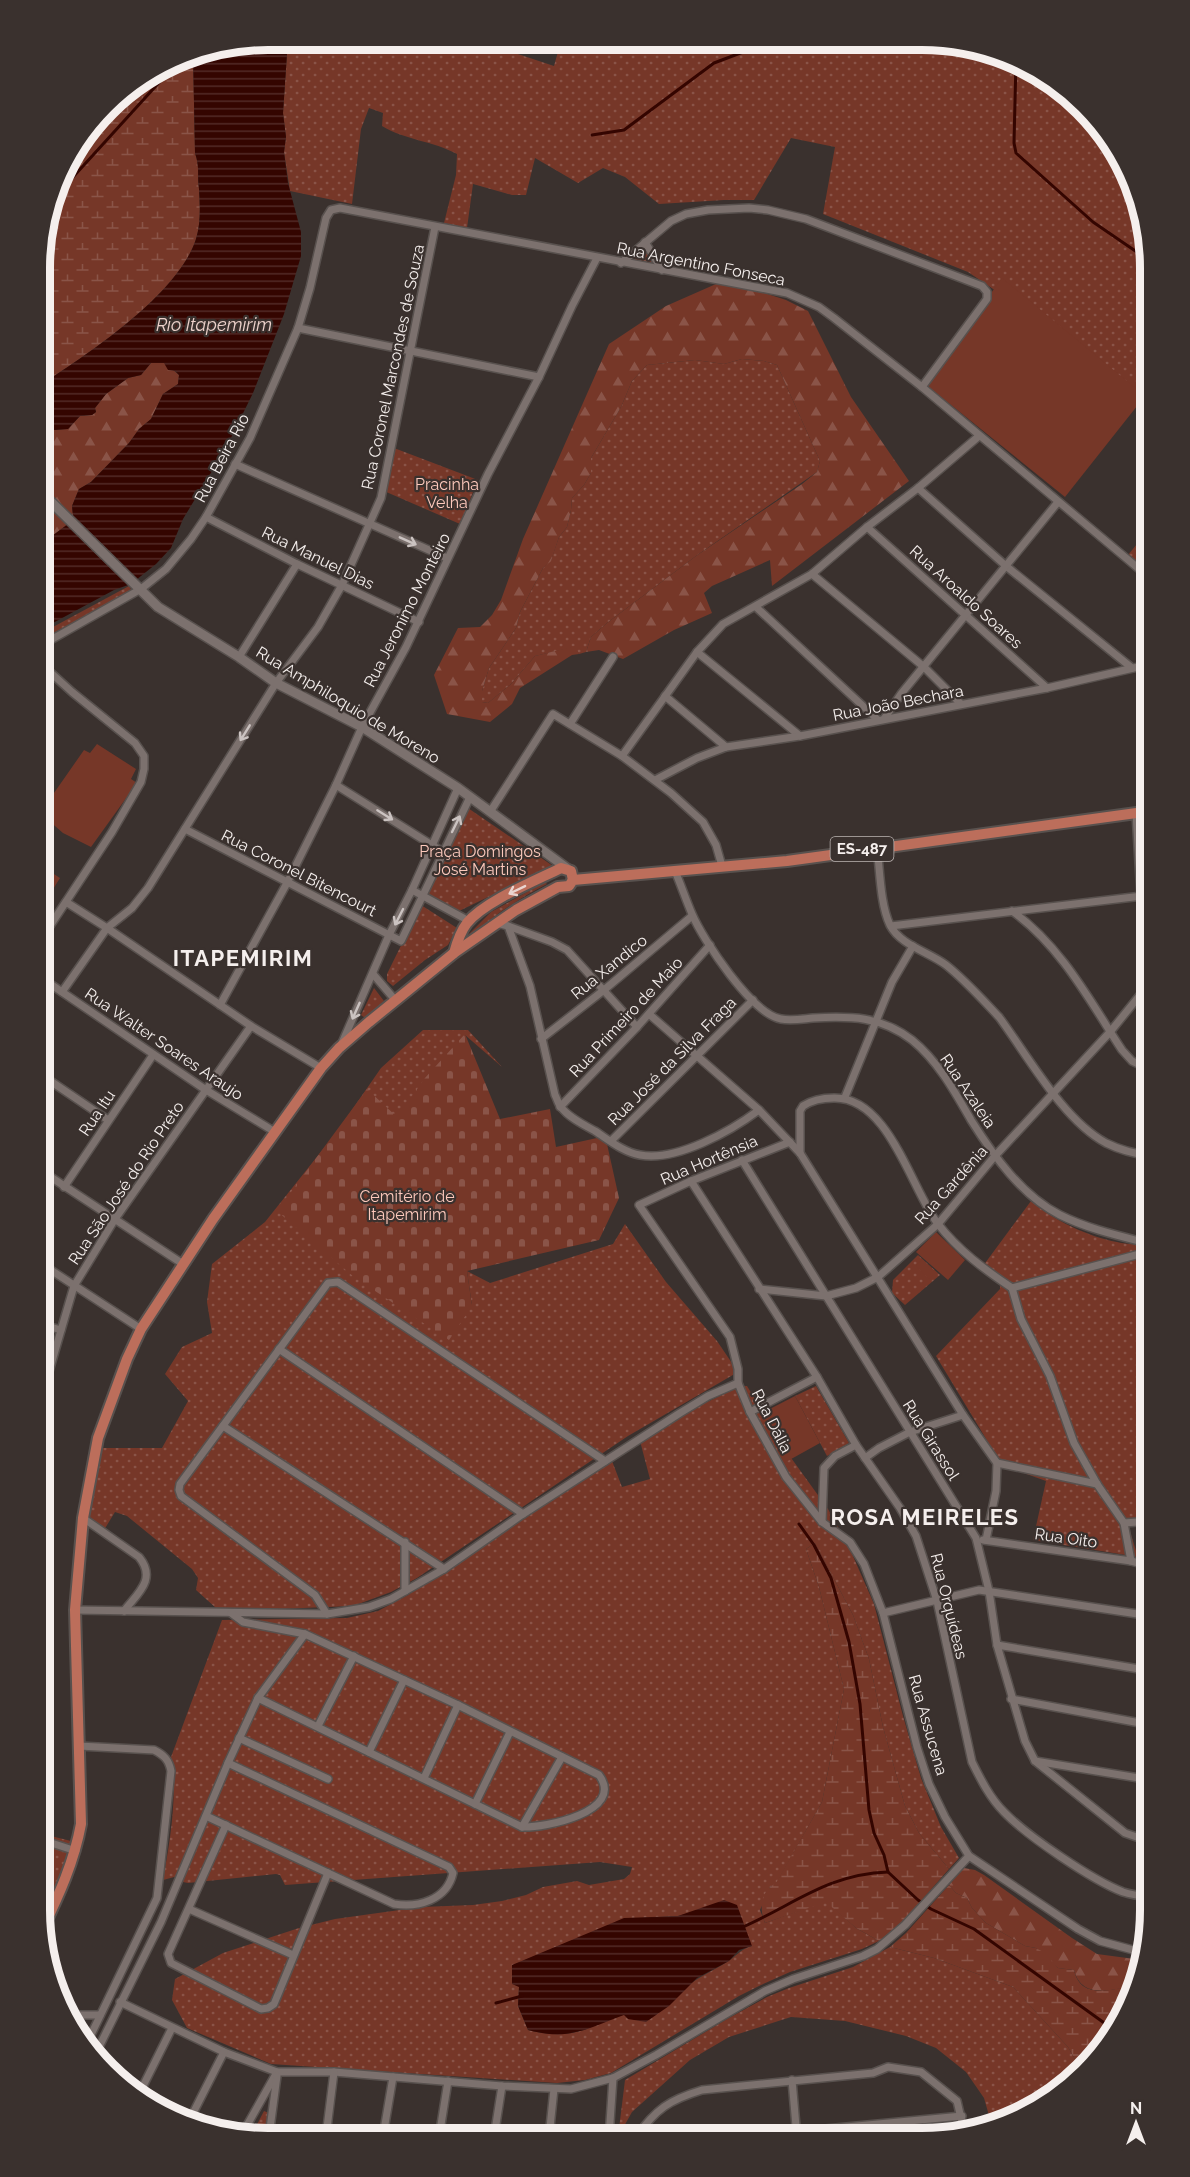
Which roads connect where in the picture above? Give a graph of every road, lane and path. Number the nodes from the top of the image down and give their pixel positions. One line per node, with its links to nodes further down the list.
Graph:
1 (331, 210): 2 (street, Rua Argentino Fonseca); 7 (street, Rua Beira Rio)
2 (435, 227): 4 (street, Rua Argentino Fonseca); 8 (street, Rua Coronel Marcondes de Souza)
3 (645, 242): 5 (street); 6 (street); 10 (street)
4 (597, 258): 5 (street, Rua Argentino Fonseca); 9 (street, Rua Jeronimo Monteiro)
5 (621, 262): 6 (street, Rua Argentino Fonseca)
6 (662, 270): 10 (street, Rua Argentino Fonseca)
7 (298, 328): 8 (street); 12 (street, Rua Beira Rio)
8 (411, 352): 9 (street); 17 (street, Rua Coronel Marcondes de Souza)
9 (539, 377): 19 (street, Rua Jeronimo Monteiro)
10 (922, 387): 11 (street, Rua Argentino Fonseca)
11 (979, 436): 13 (street); 15 (street, Rua Argentino Fonseca)
12 (235, 464): 16 (street, Rua Beira Rio); 17 (street)
13 (918, 488): 18 (street); 21 (street)
14 (50, 501): 25 (main road, Rua Amphiloquio de Moreno)
15 (1058, 502): 21 (street); 22 (street, Rua Argentino Fonseca)
16 (206, 517): 20 (street, Rua Manuel Dias); 25 (street, Rua Beira Rio)
17 (369, 524): 19 (street, one-way to 19); 24 (street, Rua Coronel Marcondes de Souza)
18 (867, 527): 23 (street); 27 (street, Rua Aroaldo Soares)
19 (447, 558): 28 (street, Rua Jeronimo Monteiro)
20 (297, 564): 24 (street, Rua Manuel Dias); 31 (street)
21 (1006, 566): 27 (street); 35 (street)
22 (1140, 570)
23 (812, 574): 26 (street); 34 (street)
24 (342, 585): 28 (street, Rua Manuel Dias); 37 (street, Rua Coronel Marcondes de Souza)
25 (138, 586): 29 (street, Rua Beira Rio); 31 (main road, Rua Amphiloquio de Moreno)
26 (756, 607): 30 (street); 41 (street)
27 (966, 616): 34 (street); 38 (street, Rua Aroaldo Soares)
28 (419, 622): 43 (street, Rua Jeronimo Monteiro)
29 (50, 640)
30 (697, 652): 39 (street); 44 (street)
31 (239, 657): 37 (main road, Rua Amphiloquio de Moreno)
32 (613, 657): 42 (street)
33 (1140, 666): 35 (street, Rua João Bechara)
34 (924, 667): 40 (street); 41 (street)
35 (1132, 668): 38 (street, Rua João Bechara)
36 (50, 672): 69 (street)
37 (276, 683): 43 (main road, Rua Amphiloquio de Moreno); 54 (street, Rua Coronel Marcondes de Souza, one-way to 54)
38 (1047, 688): 40 (street, Rua João Bechara)
39 (665, 696): 45 (street); 46 (street)
40 (961, 704): 41 (street, Rua João Bechara)
41 (881, 719): 44 (street, Rua João Bechara)
42 (570, 724): 46 (street); 51 (street)
43 (362, 727): 48 (street, Rua Jeronimo Monteiro); 49 (main road, Rua Amphiloquio de Moreno)
44 (800, 736): 45 (street, Rua João Bechara)
45 (726, 747): 47 (street, Rua João Bechara)
46 (622, 756): 47 (street)
47 (655, 780): 58 (street)
48 (336, 785): 55 (street, one-way to 55); 64 (street, Rua Jeronimo Monteiro)
49 (458, 788): 50 (main road, Rua Amphiloquio de Moreno); 55 (street)
50 (470, 797): 51 (main road); 57 (street, one-way to 50)
51 (490, 812): 59 (main road)
52 (1140, 812): 53 (main road, ES-487)
53 (1136, 813): 56 (main road, ES-487); 60 (street)
54 (185, 829): 64 (street, Rua Coronel Bitencourt); 76 (street, Rua Coronel Marcondes de Souza)
55 (433, 845): 57 (street); 66 (street)
56 (877, 847): 58 (main road, ES-487); 75 (street)
57 (443, 852): 67 (street)
58 (723, 866): 61 (main road, ES-487)
59 (568, 868): 62 (main road); 63 (main road)
60 (1140, 868)
61 (675, 871): 63 (main road, ES-487); 71 (street, Rua Azaleia)
62 (555, 872): 65 (main road); 72 (main road, one-way to 72)
63 (573, 880): 65 (main road, ES-487)
64 (287, 883): 77 (street, Rua Coronel Bitencourt); 88 (street, Rua Jeronimo Monteiro)
65 (558, 887): 73 (main road)
66 (412, 890): 67 (street); 77 (street, one-way to 77)
67 (424, 896): 72 (street); 77 (street, Rua Coronel Bitencourt)
68 (1140, 896): 70 (street)
69 (66, 903): 74 (street); 76 (street)
70 (1012, 911): 75 (street); 93 (street)
71 (692, 916): 78 (street, Rua Azaleia); 83 (street, Rua Xandico)
72 (469, 921): 80 (main road)
73 (502, 925): 80 (main road); 83 (street); 94 (street)
74 (50, 926)
75 (891, 926): 79 (street)
76 (107, 928): 84 (street, Rua Coronel Marcondes de Souza); 88 (street)
77 (389, 935): 81 (street)
78 (710, 945): 86 (street, Rua Azaleia); 89 (street, Rua Primeiro de Maio)
79 (913, 946): 90 (street); 102 (street)
80 (454, 953): 87 (main road)
81 (372, 974): 87 (street); 95 (street, one-way to 95)
82 (50, 984): 84 (street, Rua Walter Soares Araujo)
83 (604, 990): 92 (street); 94 (street, Rua Xandico)
84 (62, 992): 96 (street, Rua Walter Soares Araujo)
85 (1140, 998): 93 (street, Rua Gardênia)
86 (753, 1000): 90 (street, Rua Azaleia); 97 (street, Rua José da Silva Fraga)
87 (396, 1001): 95 (main road)
88 (220, 1005): 91 (street)
89 (649, 1014): 92 (street, Rua Primeiro de Maio); 97 (street)
90 (875, 1021): 103 (street); 112 (street, Rua Azaleia)
91 (251, 1026): 99 (street); 101 (street, Rua São José do Rio Preto)
92 (637, 1027): 104 (street, Rua Primeiro de Maio)
93 (1110, 1032): 98 (street); 102 (street, Rua Gardênia)
94 (541, 1039): 104 (street)
95 (339, 1048): 99 (main road)
96 (153, 1055): 101 (street, Rua Walter Soares Araujo); 106 (street, Rua Itu)
97 (698, 1056): 105 (street); 108 (street, Rua José da Silva Fraga)
98 (1140, 1065)
99 (321, 1068): 107 (main road)
100 (50, 1081): 106 (street)
101 (206, 1090): 107 (street, Rua Walter Soares Araujo); 118 (street, Rua São José do Rio Preto)
102 (1054, 1094): 111 (street); 112 (street, Rua Gardênia)
103 (845, 1097): 110 (street); 119 (street)
104 (561, 1107): 108 (street)
105 (759, 1110): 108 (street); 109 (street)
106 (108, 1120): 116 (street, Rua Itu)
107 (275, 1132): 122 (main road)
108 (611, 1141)
109 (790, 1142): 110 (street); 113 (street, Rua Hortênsia)
110 (800, 1153): 124 (street)
111 (1140, 1153)
112 (994, 1157): 119 (street, Rua Gardênia); 120 (street, Rua Azaleia)
113 (742, 1160): 115 (street, Rua Hortênsia); 128 (street, Rua Girassol)
114 (50, 1177): 116 (street)
115 (692, 1181): 117 (street, Rua Hortênsia); 127 (street, Rua Orquídeas)
116 (64, 1187): 118 (street)
117 (639, 1205): 135 (street, Rua Dália)
118 (115, 1219): 122 (street); 125 (street, Rua São José do Rio Preto)
119 (938, 1224): 124 (street, Rua Gardênia); 126 (street)
120 (1140, 1241)
121 (1140, 1254): 126 (street)
122 (183, 1264): 130 (main road)
123 (50, 1270): 125 (street)
124 (878, 1276): 128 (street, Rua Gardênia); 137 (street)
125 (74, 1286): 130 (street); 131 (street, Rua São José do Rio Preto)
126 (1012, 1288): 144 (street)
127 (759, 1289): 128 (street, Rua Gardênia); 134 (street, Rua Orquídeas)
128 (826, 1296): 139 (street, Rua Girassol)
129 (50, 1327): 131 (street)
130 (141, 1329): 146 (main road)
131 (61, 1330): 133 (street, Rua São José do Rio Preto)
132 (279, 1349): 138 (street); 142 (street); 145 (street)
133 (50, 1368)
134 (817, 1377): 136 (street); 140 (street, Rua Orquídeas)
135 (738, 1383): 136 (street, Rua Dália); 142 (street)
136 (750, 1412): 147 (street, Rua Dália)
137 (963, 1415): 139 (street); 143 (street)
138 (223, 1426): 152 (street); 163 (street)
139 (910, 1432): 141 (street); 150 (street, Rua Girassol)
140 (856, 1445): 141 (street, Rua Orquídeas); 147 (street)
141 (865, 1458): 158 (street, Rua Orquídeas)
142 (605, 1461): 145 (street)
143 (997, 1463): 144 (street); 151 (street)
144 (1097, 1484): 149 (street)
145 (523, 1514): 155 (street)
146 (83, 1518): 159 (main road); 160 (street)
147 (822, 1522): 162 (street, Rua Assucena)
148 (1140, 1522): 149 (street)
149 (1124, 1523): 153 (street)
150 (976, 1538): 151 (street, Rua Oito); 156 (street, Rua Girassol)
151 (986, 1540): 153 (street, Rua Oito)
152 (405, 1542): 155 (street); 157 (street)
153 (1131, 1561): 154 (street, Rua Oito)
154 (1140, 1563)
155 (444, 1569): 157 (street)
156 (989, 1590): 158 (street); 164 (street); 166 (street, Rua Girassol)
157 (405, 1591): 163 (street)
158 (937, 1600): 162 (street); 194 (street, Rua Orquídeas)
159 (75, 1610): 160 (street); 177 (main road)
160 (123, 1611): 161 (street)
161 (231, 1613): 163 (street); 165 (street)
162 (883, 1613): 192 (street, Rua Assucena)
163 (327, 1614)
164 (1140, 1614)
165 (305, 1634): 167 (street); 170 (street)
166 (997, 1645): 168 (street); 171 (street, Rua Girassol)
167 (354, 1656): 169 (street); 174 (street)
168 (1140, 1669)
169 (404, 1680): 172 (street); 178 (street)
170 (258, 1698): 174 (street); 176 (street)
171 (1011, 1699): 173 (street); 180 (street, Rua Girassol)
172 (458, 1705): 175 (street); 182 (street)
173 (1140, 1723)
174 (318, 1726): 178 (street)
175 (510, 1732): 179 (street); 185 (street)
176 (239, 1737): 181 (street); 184 (street)
177 (79, 1746): 191 (main road); 195 (street)
178 (369, 1752): 182 (street)
179 (562, 1757): 188 (street); 188 (street)
180 (1035, 1761): 183 (street); 189 (street, Rua Girassol)
181 (228, 1763): 186 (street); 193 (street)
182 (424, 1778): 185 (street)
183 (1140, 1778)
184 (328, 1779)
185 (475, 1804): 188 (street)
186 (206, 1816): 187 (street); 198 (street)
187 (226, 1825): 193 (street); 196 (street)
188 (522, 1827)
189 (1140, 1838)
190 (50, 1843): 191 (street)
191 (76, 1851): 197 (main road)
192 (969, 1856): 199 (street, Rua Assucena); 211 (street)
193 (328, 1873): 200 (street)
194 (1140, 1896)
195 (158, 1898): 198 (street); 203 (street)
196 (189, 1909): 200 (street); 200 (street)
197 (50, 1913)
198 (161, 1922): 201 (street)
199 (1136, 1951)
200 (293, 1955)
201 (120, 2002): 204 (street); 206 (street)
202 (77, 2015): 203 (street)
203 (100, 2015): 205 (street)
204 (172, 2028): 207 (street); 215 (street)
205 (90, 2036)
206 (99, 2047)
207 (224, 2052): 208 (street); 217 (street)
208 (277, 2072): 209 (street); 220 (street); 221 (street)
209 (334, 2072): 210 (street); 222 (street)
210 (393, 2077): 213 (street); 223 (street)
211 (613, 2078): 216 (street); 227 (street)
212 (792, 2080): 218 (street); 228 (street); 229 (street)
213 (448, 2081): 214 (street); 224 (street)
214 (502, 2086): 216 (street); 225 (street)
215 (142, 2088)
216 (555, 2089): 226 (street)
217 (193, 2114)
218 (962, 2116): 219 (street); 230 (street)
219 (963, 2123)
220 (246, 2127)
221 (270, 2128)
222 (327, 2128)
223 (384, 2128)
224 (440, 2128)
225 (495, 2128)
226 (550, 2128)
227 (610, 2128)
228 (642, 2128)
229 (796, 2128)
230 (863, 2128)

